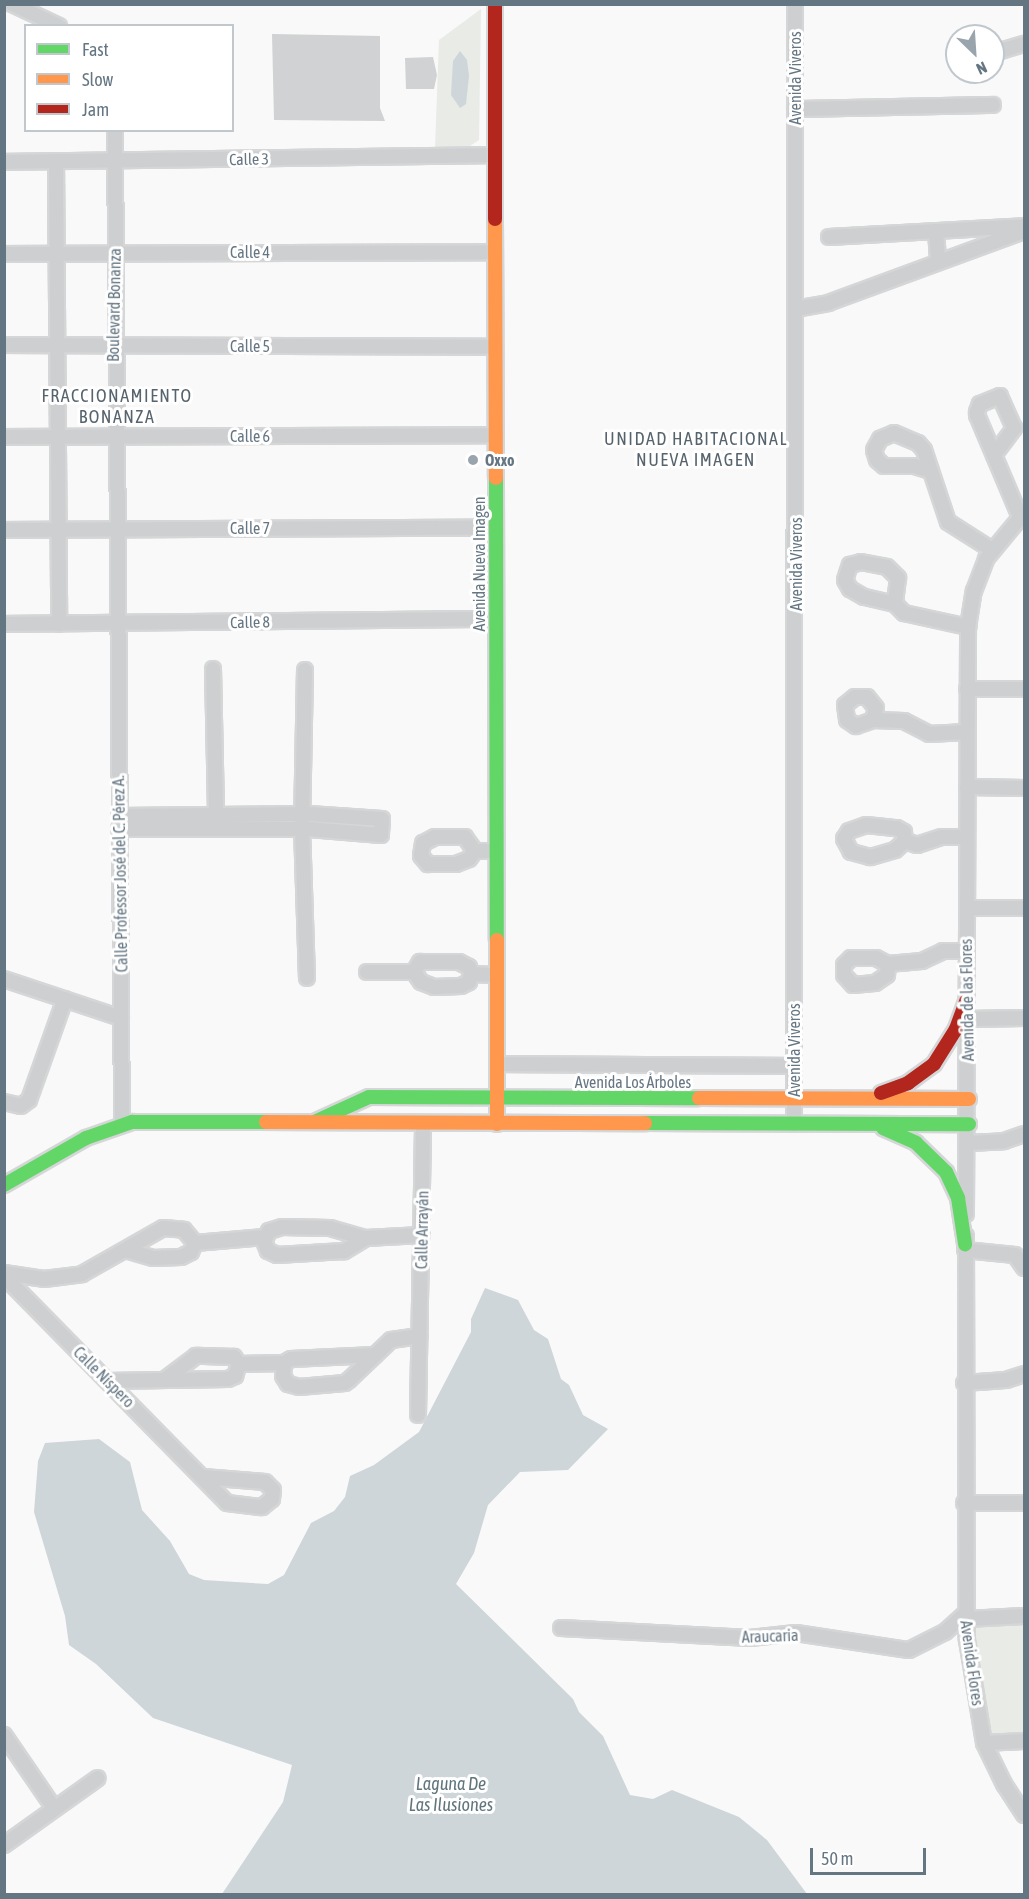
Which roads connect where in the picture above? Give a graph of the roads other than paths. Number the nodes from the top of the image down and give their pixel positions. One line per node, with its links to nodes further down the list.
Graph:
1 (12, 4): 4 (street)
2 (495, 4): 10 (street, Avenida Nueva Imagen)
3 (795, 4): 8 (street, Avenida Viveros)
4 (54, 24)
5 (1024, 44): 6 (street)
6 (1005, 50)
7 (993, 105): 8 (street)
8 (795, 110): 23 (street, Avenida Viveros)
9 (115, 132): 12 (street, Boulevard Bonanza)
10 (494, 155): 12 (street, Calle 3); 19 (street, Avenida Nueva Imagen)
11 (56, 161): 12 (street, Calle 3); 13 (street, Calle 3); 20 (street)
12 (115, 161): 18 (street, Boulevard Bonanza)
13 (4, 162)
14 (1024, 226): 15 (street)
15 (936, 231): 17 (street); 22 (street)
16 (1024, 231): 22 (street)
17 (829, 237)
18 (115, 252): 19 (street, Calle 4); 20 (street, Calle 4); 26 (street, Boulevard Bonanza)
19 (495, 252): 27 (street, Avenida Nueva Imagen)
20 (57, 253): 21 (street, Calle 4); 25 (street)
21 (4, 254)
22 (938, 262): 23 (street)
23 (795, 309): 79 (street, Avenida Viveros)
24 (4, 345): 25 (street, Calle 5)
25 (57, 345): 26 (street, Calle 5); 31 (street)
26 (113, 345): 27 (street, Calle 5); 29 (street, Boulevard Bonanza)
27 (495, 347): 28 (street, Avenida Nueva Imagen)
28 (496, 435): 29 (street, Calle 6); 35 (street, Avenida Nueva Imagen)
29 (114, 436): 31 (street, Calle 6); 36 (street, Boulevard Bonanza)
30 (4, 437): 31 (street, Calle 6)
31 (58, 437): 38 (street)
32 (994, 455): 34 (street)
33 (931, 471): 39 (street)
34 (1022, 515): 39 (street, Avenida de las Flores)
35 (496, 526): 36 (street, Calle 7); 41 (street, Avenida Nueva Imagen)
36 (116, 529): 38 (street, Calle 7); 44 (street, Boulevard Bonanza)
37 (4, 530): 38 (street, Calle 7)
38 (58, 530): 43 (street)
39 (992, 550): 45 (street, Avenida de las Flores)
40 (895, 604): 45 (street)
41 (496, 619): 44 (street, Calle 8); 62 (street, Avenida Nueva Imagen)
42 (4, 624): 43 (street, Calle 8)
43 (59, 624): 44 (street, Calle 8)
44 (117, 624): 56 (street, Calle Professor José del C. Pérez A.)
45 (968, 627): 48 (street, Avenida de las Flores)
46 (213, 669): 54 (street)
47 (305, 670): 55 (street)
48 (967, 689): 49 (street); 51 (street, Avenida de las Flores)
49 (1024, 690)
50 (873, 720): 51 (street)
51 (967, 732): 52 (street, Avenida de las Flores)
52 (967, 787): 53 (street); 59 (street, Avenida de las Flores)
53 (1024, 788)
54 (222, 813): 55 (street); 56 (street); 57 (street)
55 (302, 814): 58 (street); 58 (street)
56 (119, 822): 57 (street); 75 (street, Calle Professor José del C. Pérez A.)
57 (228, 828): 58 (street)
58 (302, 828): 71 (street)
59 (967, 837): 60 (street); 63 (street, Avenida de las Flores)
60 (905, 841)
61 (475, 851): 62 (street)
62 (495, 851): 70 (street, Avenida Nueva Imagen)
63 (967, 908): 64 (street); 65 (street, Avenida de las Flores)
64 (1024, 908)
65 (967, 951): 66 (street); 74 (street, Avenida de las Flores)
66 (888, 964)
67 (367, 972): 68 (street)
68 (414, 972): 69 (street); 69 (street)
69 (471, 974): 70 (street)
70 (497, 975): 78 (street, Avenida Nueva Imagen)
71 (307, 978)
72 (4, 979): 73 (street)
73 (65, 999): 75 (street); 85 (street)
74 (966, 1001): 76 (street, Avenida de las Flores); 83 (street)
75 (121, 1018): 86 (street, Calle Professor José del C. Pérez A.)
76 (967, 1018): 77 (street); 84 (street, Avenida de las Flores)
77 (1024, 1018)
78 (497, 1064): 79 (street); 80 (street, Avenida Nueva Imagen)
79 (794, 1066): 82 (street, Avenida Viveros)
80 (497, 1098): 81 (street, Avenida Los Árboles); 87 (street, Avenida Los Árboles); 89 (street, Avenida Nueva Imagen)
81 (714, 1099): 82 (street, Avenida Los Árboles); 90 (street)
82 (794, 1099): 83 (street, Avenida Los Árboles); 91 (street, Avenida Viveros)
83 (839, 1099): 84 (street, Avenida Los Árboles)
84 (969, 1099): 93 (street, Avenida de las Flores)
85 (4, 1102)
86 (122, 1123): 87 (street, Avenida Los Árboles); 96 (street, Avenida Los Árboles)
87 (302, 1124): 88 (street, Avenida Los Árboles)
88 (423, 1124): 89 (street, Avenida Los Árboles); 97 (street, Calle Arrayán)
89 (497, 1124): 90 (street, Avenida Los Árboles)
90 (714, 1124): 91 (street, Avenida Los Árboles)
91 (794, 1124): 92 (street, Avenida Los Árboles)
92 (867, 1124): 93 (street, Avenida Los Árboles); 101 (street)
93 (969, 1124): 95 (street, Avenida de las Flores)
94 (1024, 1134): 95 (street)
95 (969, 1143): 101 (street, Avenida de las Flores)
96 (4, 1185)
97 (422, 1235): 99 (street); 105 (street, Calle Arrayán)
98 (265, 1237): 99 (street); 99 (street); 100 (street)
99 (366, 1238)
100 (195, 1243): 102 (street); 102 (street)
101 (965, 1247): 103 (street); 112 (street, Avenida de las Flores)
102 (128, 1251): 104 (street)
103 (1023, 1259)
104 (4, 1274): 111 (street, Calle Níspero)
105 (420, 1336): 106 (street); 113 (street, Calle Arrayán)
106 (375, 1355): 107 (street); 107 (street)
107 (284, 1363): 108 (street)
108 (239, 1364): 110 (street); 110 (street)
109 (1024, 1374): 112 (street)
110 (164, 1380): 111 (street)
111 (108, 1381): 114 (street, Calle Níspero)
112 (964, 1383): 115 (street, Avenida de las Flores)
113 (418, 1415)
114 (203, 1477)
115 (964, 1503): 116 (street); 117 (street, Avenida Flores)
116 (1024, 1503)
117 (966, 1616): 118 (street); 119 (street, Araucaria); 122 (street, Avenida Flores)
118 (1024, 1616)
119 (561, 1628)
120 (4, 1735): 124 (street)
121 (1024, 1741): 122 (street)
122 (984, 1743): 125 (street, Avenida Flores)
123 (98, 1778): 124 (street)
124 (54, 1808): 126 (street)
125 (1024, 1817)
126 (4, 1845)

